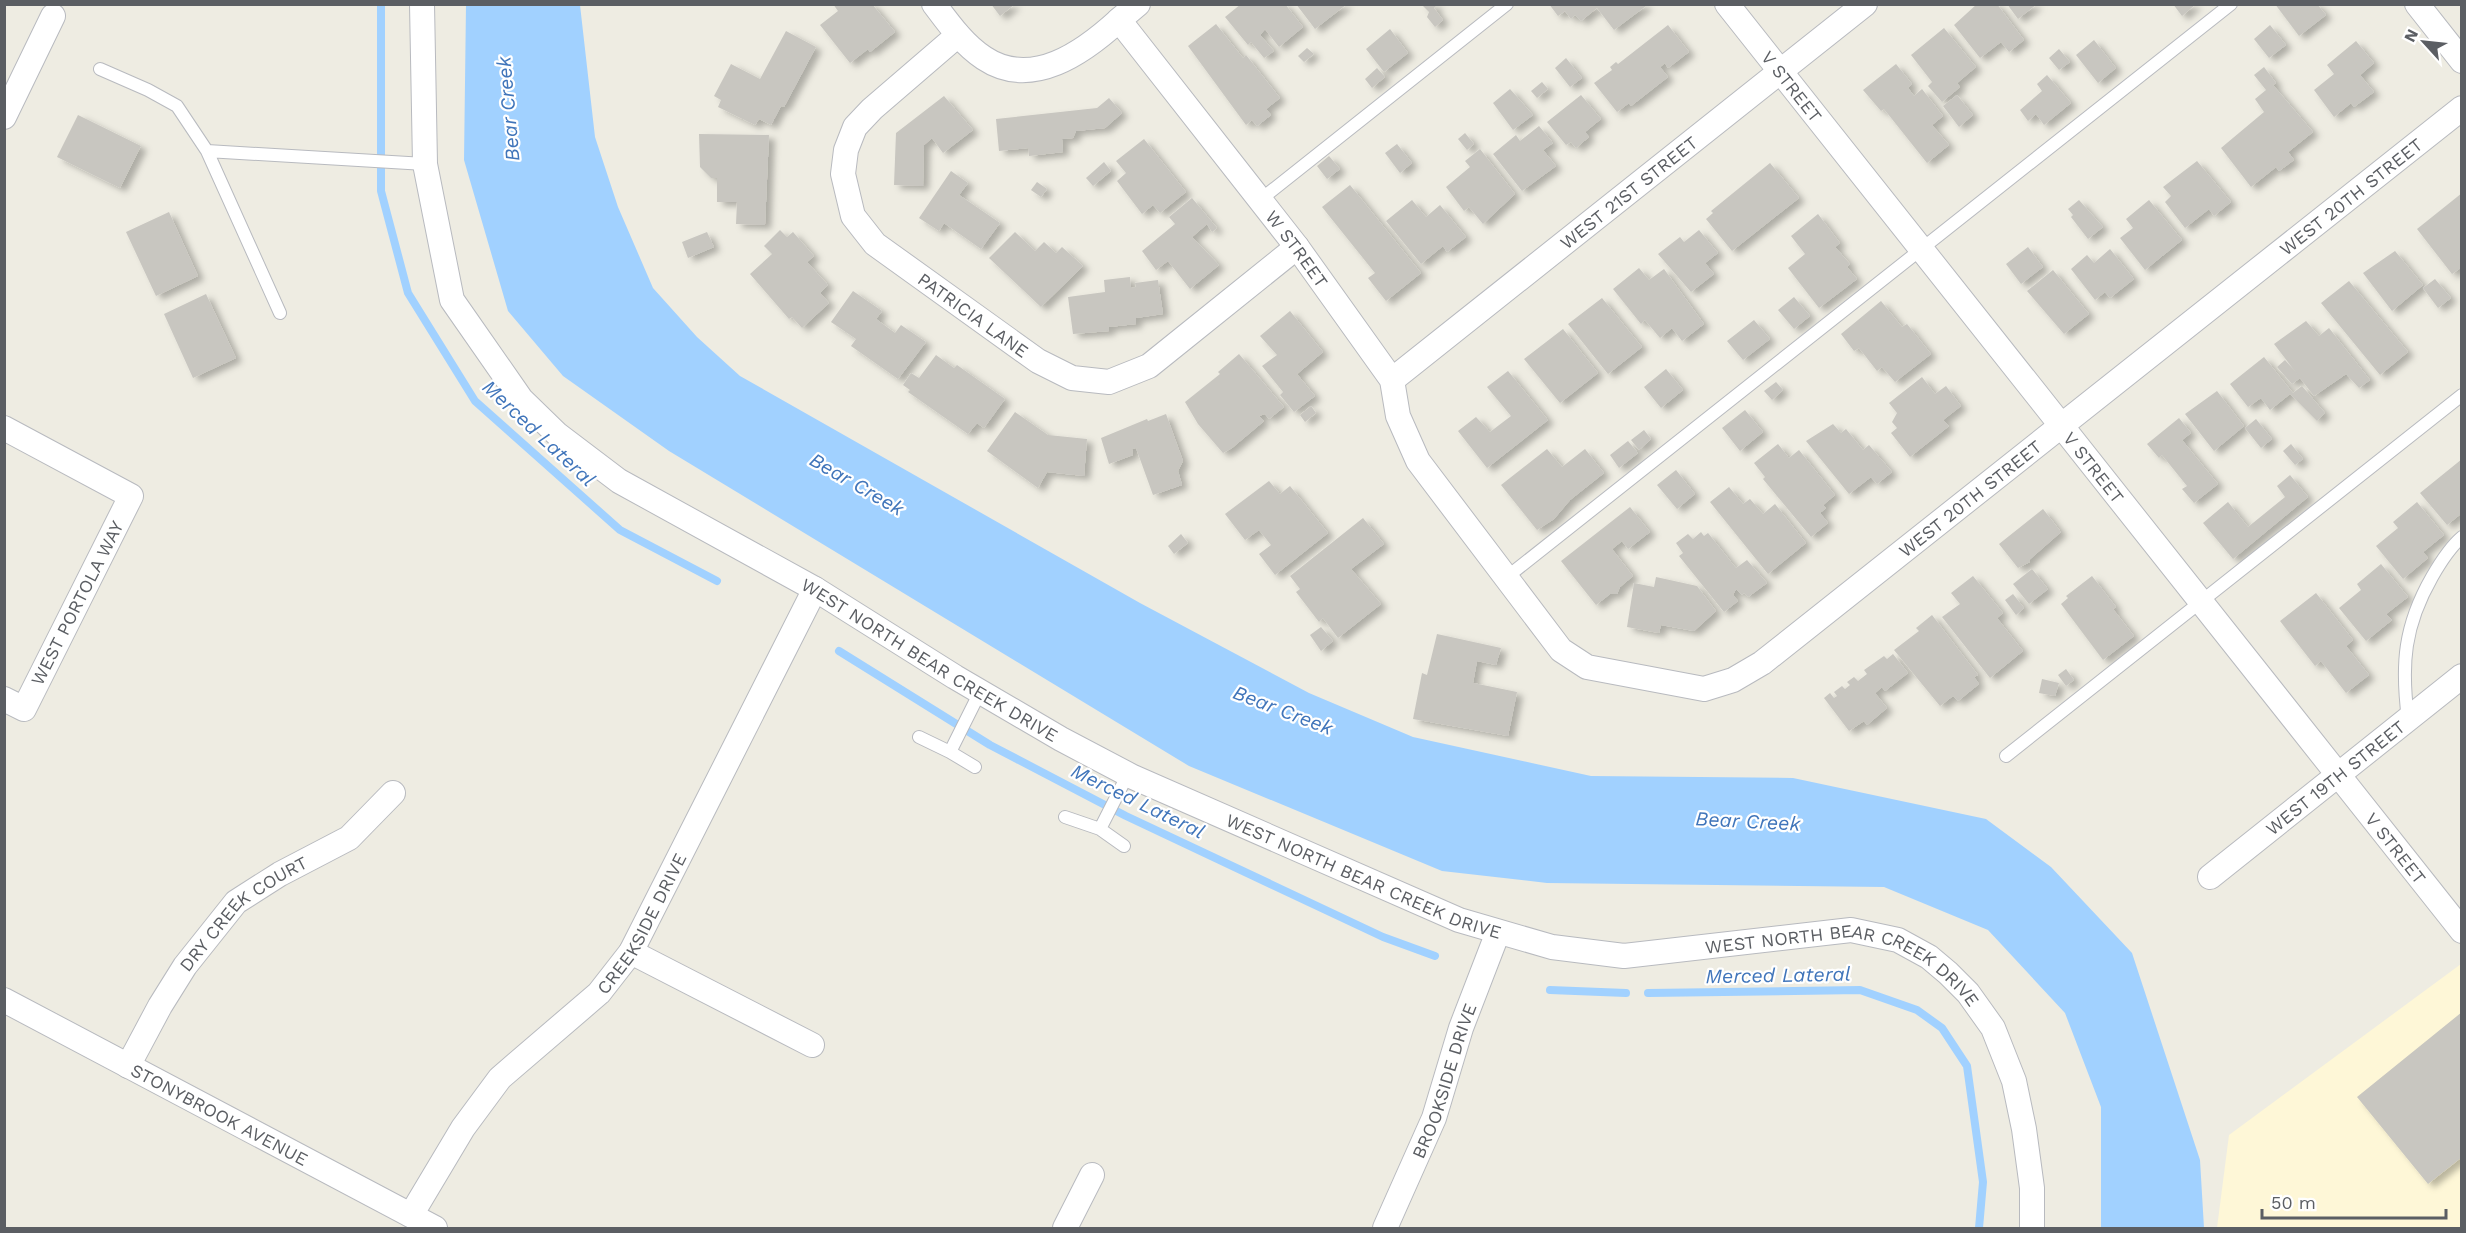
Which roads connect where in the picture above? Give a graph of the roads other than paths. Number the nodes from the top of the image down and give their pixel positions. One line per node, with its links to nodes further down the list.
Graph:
1 (422, 4): 18 (street, WEST NORTH BEAR CREEK DRIVE)
2 (934, 4): 11 (street)
3 (1138, 4): 10 (street)
4 (1507, 4): 19 (lane)
5 (1727, 4): 14 (street, V STREET)
6 (1865, 4): 14 (street, WEST 21ST STREET)
7 (2231, 4): 21 (lane)
8 (2417, 4): 12 (street)
9 (53, 16): 16 (street)
10 (1119, 20): 11 (street); 19 (street, W STREET)
11 (958, 35): 20 (street, PATRICIA LANE)
12 (2462, 61)
13 (100, 69): 17 (lane)
14 (1780, 72): 21 (street, V STREET); 23 (street, WEST 21ST STREET)
15 (2462, 108): 25 (street, WEST 20TH STREET)
16 (4, 117)
17 (207, 151): 18 (lane); 22 (lane)
18 (425, 164): 29 (street, WEST NORTH BEAR CREEK DRIVE)
19 (1260, 200): 20 (street, W STREET)
20 (1297, 247): 23 (street, W STREET)
21 (1922, 249): 25 (street, V STREET); 28 (lane)
22 (280, 313)
23 (1392, 380): 28 (street, W STREET)
24 (2462, 395): 30 (lane)
25 (2060, 424): 30 (street, V STREET); 31 (street, WEST 20TH STREET)
26 (4, 428): 34 (street, WEST PORTOLA WAY)
27 (2462, 537): 35 (lane)
28 (1507, 578): 31 (street, W STREET)
29 (815, 589): 33 (street, WEST NORTH BEAR CREEK DRIVE); 49 (street, CREEKSIDE DRIVE)
30 (2201, 602): 38 (lane); 41 (street, V STREET)
31 (1587, 667)
32 (2462, 676): 35 (street, WEST 19TH STREET)
33 (980, 692): 37 (lane); 40 (street, WEST NORTH BEAR CREEK DRIVE)
34 (14, 704)
35 (2408, 719): 41 (street, WEST 19TH STREET)
36 (919, 737): 37 (lane)
37 (950, 752): 39 (lane)
38 (2006, 756)
39 (975, 767)
40 (1128, 774): 44 (lane); 48 (street, WEST NORTH BEAR CREEK DRIVE)
41 (2338, 775): 46 (street, WEST 19TH STREET); 47 (street, V STREET)
42 (393, 794): 52 (street, DRY CREEK COURT)
43 (1065, 817): 44 (lane)
44 (1102, 826): 45 (lane)
45 (1124, 846)
46 (2210, 877)
47 (2462, 931)
48 (1498, 932): 57 (street, BROOKSIDE DRIVE); 58 (street, WEST NORTH BEAR CREEK DRIVE)
49 (631, 952): 51 (street); 54 (street, CREEKSIDE DRIVE)
50 (4, 1000): 52 (street, STONYBROOK AVENUE)
51 (812, 1045)
52 (128, 1066): 54 (street, STONYBROOK AVENUE)
53 (1092, 1175): 56 (street)
54 (411, 1215): 55 (street, STONYBROOK AVENUE)
55 (435, 1228)
56 (1065, 1228)
57 (1385, 1228)
58 (2032, 1228)

